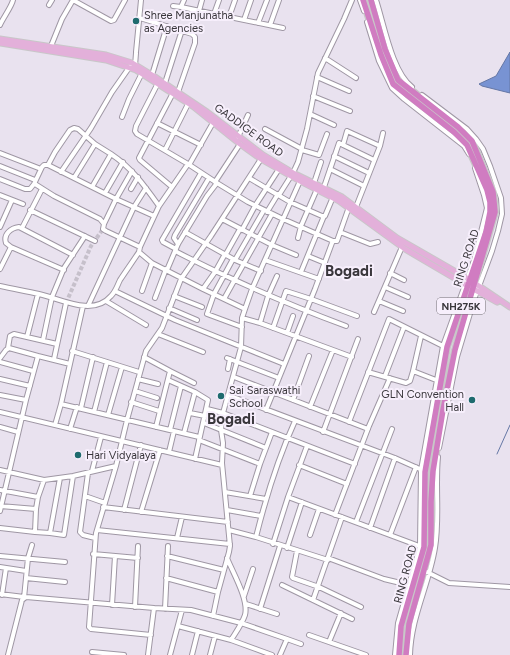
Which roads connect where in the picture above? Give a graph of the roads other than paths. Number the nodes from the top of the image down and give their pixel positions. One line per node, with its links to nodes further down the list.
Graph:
1 (13, 0): 22 (street)
2 (45, 0): 17 (street)
3 (124, 0): 34 (street)
4 (141, 0): 24 (street)
5 (184, 0): 19 (street)
6 (202, 0): 20 (street)
7 (219, 0): 21 (street)
8 (235, 0): 23 (street)
9 (251, 0): 25 (street)
10 (267, 0): 26 (street)
11 (279, 0): 28 (street)
12 (352, 0): 36 (street)
13 (360, 0): 35 (street)
14 (363, 0): 35 (highway, RING ROAD / NH275K)
15 (371, 0): 133 (highway, RING ROAD / NH275K)
16 (376, 0): 134 (street)
17 (50, 3)
18 (173, 6): 19 (street)
19 (182, 7): 20 (street)
20 (199, 11): 21 (street)
21 (214, 14): 23 (street)
22 (2, 16): 27 (street)
23 (229, 17): 25 (street)
24 (140, 18): 29 (street); 37 (street)
25 (244, 20): 26 (street)
26 (258, 23): 28 (street)
27 (0, 25)
28 (270, 25): 30 (street)
29 (167, 26): 31 (street); 39 (street)
30 (283, 28)
31 (182, 30): 43 (street); 45 (street)
32 (0, 39): 34 (main road, GADDIGE ROAD)
33 (0, 43): 37 (main road, GADDIGE ROAD)
34 (51, 46): 37 (main road, GADDIGE ROAD)
35 (379, 55): 176 (highway, RING ROAD / NH275K)
36 (325, 58): 40 (street); 41 (street)
37 (133, 66): 38 (main road, GADDIGE ROAD); 39 (main road, GADDIGE ROAD); 59 (street)
38 (142, 73): 42 (main road, GADDIGE ROAD); 51 (street)
39 (152, 75): 43 (main road, GADDIGE ROAD)
40 (318, 77): 44 (street); 46 (street)
41 (356, 78)
42 (158, 83): 45 (main road, GADDIGE ROAD); 61 (street)
43 (165, 83): 45 (main road, GADDIGE ROAD)
44 (349, 91)
45 (176, 93): 47 (main road, GADDIGE ROAD); 52 (main road, GADDIGE ROAD); 53 (street)
46 (313, 96): 48 (street); 49 (street)
47 (188, 104): 52 (main road, GADDIGE ROAD); 56 (street)
48 (350, 111)
49 (310, 114): 54 (street); 67 (street)
50 (248, 115): 60 (street)
51 (122, 117)
52 (214, 121): 60 (main road, GADDIGE ROAD); 63 (main road, GADDIGE ROAD); 64 (street)
53 (157, 123): 56 (street); 61 (street)
54 (334, 125)
55 (265, 129): 67 (street)
56 (174, 132): 64 (street); 68 (street)
57 (383, 133): 66 (street)
58 (328, 134): 67 (street)
59 (86, 135): 62 (street); 77 (street); 83 (street)
60 (238, 137): 86 (main road, GADDIGE ROAD)
61 (148, 141): 68 (street); 98 (street)
62 (96, 144): 70 (street); 88 (street)
63 (240, 144): 72 (main road, GADDIGE ROAD); 95 (street)
64 (201, 145): 76 (street)
65 (343, 145): 66 (street); 71 (street); 73 (street)
66 (380, 146): 73 (street)
67 (302, 149): 86 (street)
68 (164, 150): 76 (street)
69 (0, 153): 79 (street)
70 (111, 154): 74 (street); 97 (street)
71 (334, 156): 81 (street); 85 (street)
72 (261, 159): 80 (main road, GADDIGE ROAD); 90 (street)
73 (374, 160): 85 (street)
74 (123, 162): 82 (street); 105 (street)
75 (321, 162): 94 (street)
76 (189, 164): 84 (street); 98 (street)
77 (48, 165): 79 (street); 83 (street)
78 (0, 166): 93 (street)
79 (41, 169): 93 (street)
80 (279, 169): 86 (main road, GADDIGE ROAD); 104 (street)
81 (330, 169): 96 (street); 99 (street)
82 (132, 171): 87 (street); 110 (street)
83 (61, 172): 88 (street)
84 (201, 173): 89 (street); 152 (street)
85 (369, 173): 96 (street)
86 (292, 175): 92 (main road, GADDIGE ROAD); 94 (main road, GADDIGE ROAD); 107 (street)
87 (138, 177): 100 (street); 103 (street)
88 (74, 178): 97 (street)
89 (209, 178): 95 (street); 147 (street)
90 (249, 178): 104 (street); 108 (street)
91 (0, 179): 93 (street)
92 (300, 181): 101 (main road, GADDIGE ROAD); 112 (street)
93 (35, 182): 102 (street)
94 (314, 182): 99 (main road, GADDIGE ROAD)
95 (216, 183): 108 (street); 135 (street)
96 (364, 186): 118 (street)
97 (92, 187): 105 (street)
98 (172, 187): 114 (street)
99 (324, 187): 118 (main road, GADDIGE ROAD)
100 (146, 188): 114 (street); 116 (street)
101 (317, 188): 109 (main road, GADDIGE ROAD); 120 (street)
102 (42, 189): 119 (street); 128 (street)
103 (131, 189)
104 (267, 189): 107 (street); 115 (street)
105 (105, 193): 110 (street)
106 (0, 195): 111 (street)
107 (278, 195): 112 (street); 121 (street)
108 (237, 196): 115 (street); 126 (street)
109 (333, 197): 117 (main road, GADDIGE ROAD); 124 (street)
110 (116, 199): 116 (street); 128 (street)
111 (12, 200): 113 (street); 125 (street)
112 (290, 202): 120 (street); 127 (street)
113 (23, 204)
114 (159, 206): 123 (street)
115 (255, 206): 121 (street); 132 (street)
116 (134, 207): 123 (street); 140 (street)
117 (349, 207): 136 (street); 150 (main road, GADDIGE ROAD)
118 (356, 207): 176 (main road, GADDIGE ROAD)
119 (30, 210): 131 (street); 139 (street)
120 (307, 210): 124 (street); 129 (street)
121 (266, 211): 122 (street); 138 (street)
122 (272, 214): 127 (street); 141 (street)
123 (154, 216): 151 (street)
124 (324, 216): 137 (street)
125 (2, 217): 130 (street)
126 (222, 219): 132 (street); 146 (street)
127 (283, 219): 129 (street); 148 (street)
128 (104, 224): 140 (street)
129 (301, 226): 137 (street); 142 (street)
130 (0, 227)
131 (22, 228): 149 (street); 153 (street)
132 (241, 229): 138 (street); 154 (street)
133 (490, 229): 134 (street); 176 (highway, RING ROAD / NH275K)
134 (498, 231): 176 (street)
135 (185, 232): 146 (street); 147 (street)
136 (340, 232): 144 (street); 145 (street)
137 (317, 233): 144 (street); 156 (street)
138 (250, 234): 141 (street); 157 (street)
139 (85, 236): 143 (street); 153 (street)
140 (120, 238): 151 (street); 197 (street)
141 (259, 238): 148 (street); 162 (street)
142 (298, 238)
143 (95, 241)
144 (334, 241): 161 (street)
145 (378, 242)
146 (206, 243): 154 (street); 159 (street)
147 (178, 244): 152 (street)
148 (272, 245): 155 (street); 158 (street)
149 (11, 247): 163 (street); 164 (street)
150 (402, 247): 169 (street); 176 (main road, GADDIGE ROAD)
151 (139, 250): 160 (street); 181 (street)
152 (176, 250): 159 (street); 165 (street)
153 (73, 254): 164 (street)
154 (225, 254): 157 (street); 167 (street)
155 (296, 255)
156 (308, 256): 161 (street); 168 (street)
157 (234, 259): 162 (street); 170 (street)
158 (266, 260): 166 (street); 168 (street)
159 (194, 261): 167 (street); 172 (street)
160 (152, 263): 165 (street); 182 (street)
161 (325, 263): 173 (street)
162 (243, 264): 166 (street); 175 (street)
163 (0, 268)
164 (64, 270): 187 (street)
165 (167, 270): 172 (street); 189 (street)
166 (261, 271): 180 (street)
167 (215, 272): 170 (street); 179 (street)
168 (301, 272): 173 (street)
169 (390, 274): 174 (street); 178 (street)
170 (224, 276): 175 (street); 184 (street)
171 (277, 276): 186 (street)
172 (182, 278): 179 (street); 185 (street)
173 (319, 279): 191 (street)
174 (404, 280)
175 (234, 281): 180 (street); 190 (street)
176 (471, 285): 199 (main road); 216 (highway, RING ROAD / NH275K); 386 (highway, RING ROAD / NH275K)
177 (0, 286): 183 (street)
178 (385, 286): 188 (street); 193 (street)
179 (203, 289): 184 (street)
180 (252, 289): 186 (street); 201 (street)
181 (115, 291): 192 (street); 205 (street)
182 (142, 291)
183 (38, 294): 187 (street); 221 (street)
184 (214, 294): 190 (street); 213 (street)
185 (174, 296): 198 (street); 200 (street)
186 (268, 296): 194 (street); 210 (street)
187 (52, 297): 195 (street); 222 (street)
188 (408, 297)
189 (155, 298)
190 (224, 299): 201 (street)
191 (312, 299): 194 (street); 202 (street); 207 (street)
192 (106, 301): 197 (street); 211 (street)
193 (379, 301): 203 (street); 204 (street)
194 (282, 302): 202 (street); 215 (street)
195 (66, 303): 196 (street); 224 (street)
196 (83, 306): 197 (street); 229 (street)
197 (88, 306)
198 (202, 307)
199 (510, 307)
200 (169, 308): 205 (street); 209 (street)
201 (245, 308): 208 (street)
202 (306, 311): 212 (street); 219 (street)
203 (403, 311)
204 (374, 312)
205 (166, 316): 218 (street); 226 (street)
206 (293, 316): 217 (street)
207 (357, 316)
208 (242, 318): 210 (street); 213 (street)
209 (197, 320)
210 (260, 323): 215 (street)
211 (146, 325)
212 (346, 326)
213 (242, 327): 226 (street)
214 (404, 327): 220 (street); 249 (street); 250 (street)
215 (273, 328): 217 (street)
216 (450, 332): 225 (street); 322 (highway, RING ROAD / NH275K)
217 (287, 333): 219 (street)
218 (158, 334): 230 (street); 233 (street)
219 (296, 336): 228 (street); 242 (street)
220 (421, 336): 225 (street); 245 (street)
221 (27, 337): 222 (street); 227 (street)
222 (42, 340): 224 (street)
223 (358, 340): 234 (street)
224 (57, 344): 237 (street)
225 (443, 346): 257 (street)
226 (241, 347): 240 (street); 242 (street)
227 (8, 348): 231 (street); 235 (street)
228 (333, 350): 234 (street); 272 (street)
229 (72, 352): 236 (street); 241 (street)
230 (203, 352)
231 (38, 356): 237 (street); 246 (street)
232 (309, 356): 269 (street)
233 (144, 357): 247 (street); 248 (street)
234 (352, 357): 282 (street)
235 (0, 358)
236 (93, 358): 239 (street); 273 (street)
237 (54, 359): 241 (street)
238 (0, 362): 246 (street)
239 (107, 362): 243 (street); 278 (street)
240 (238, 362): 244 (street); 251 (street); 252 (street)
241 (70, 364): 271 (street)
242 (284, 364): 252 (street)
243 (122, 367): 248 (street); 281 (street)
244 (228, 369)
245 (413, 370): 253 (street); 257 (street)
246 (33, 371): 260 (street)
247 (170, 371): 256 (street); 258 (street)
248 (140, 372): 255 (street)
249 (368, 372): 250 (street); 287 (street)
250 (385, 376): 253 (street)
251 (234, 377): 264 (street); 266 (street)
252 (279, 378): 264 (street)
253 (390, 378): 293 (street)
254 (0, 379): 260 (street)
255 (138, 379): 259 (street); 262 (street)
256 (168, 380): 261 (street); 276 (street)
257 (436, 380): 322 (street)
258 (194, 383)
259 (158, 384)
260 (30, 386): 268 (street)
261 (181, 386): 263 (street); 296 (street)
262 (134, 391): 267 (street); 270 (street)
263 (195, 392): 274 (street); 279 (street)
264 (273, 393): 269 (street); 275 (street)
265 (0, 395): 268 (street)
266 (228, 395): 275 (street); 280 (street)
267 (157, 398)
268 (26, 400): 284 (street)
269 (293, 400): 272 (street)
270 (131, 402): 276 (street); 285 (street)
271 (61, 404): 273 (street); 289 (street)
272 (310, 407): 282 (street)
273 (79, 408): 278 (street); 292 (street)
274 (207, 409): 280 (street); 283 (street)
275 (266, 410): 286 (street)
276 (159, 411): 290 (street)
277 (0, 412): 284 (street)
278 (94, 412): 281 (street)
279 (190, 413): 283 (street); 300 (street)
280 (223, 413): 295 (street); 298 (street)
281 (108, 415): 285 (street)
282 (330, 415): 287 (street); 299 (street)
283 (205, 416): 288 (street)
284 (22, 417): 289 (street); 297 (street)
285 (127, 420): 290 (street); 304 (street)
286 (295, 421): 299 (street); 302 (street)
287 (349, 422): 293 (street)
288 (204, 423): 295 (street); 303 (street)
289 (55, 425): 292 (street)
290 (156, 427): 296 (street)
291 (0, 428): 297 (street)
292 (70, 429): 301 (street)
293 (368, 429): 307 (street)
294 (392, 429): 312 (street)
295 (221, 430): 308 (street); 310 (street)
296 (172, 431): 300 (street); 311 (street)
297 (18, 432): 323 (street)
298 (272, 432): 302 (street); 308 (street)
299 (323, 432): 307 (street)
300 (184, 433): 303 (street)
301 (101, 437): 304 (street); 324 (street)
302 (287, 438): 306 (street); 335 (street)
303 (199, 439): 310 (street); 313 (street)
304 (121, 441): 305 (street); 318 (street)
305 (141, 445): 309 (street); 342 (street)
306 (307, 446): 316 (street); 317 (street)
307 (362, 446): 312 (street); 316 (street)
308 (266, 448): 315 (street)
309 (160, 450): 311 (street); 345 (street)
310 (223, 450): 315 (street); 319 (street)
311 (169, 452): 313 (street)
312 (382, 453): 314 (street); 351 (street)
313 (194, 458): 319 (street)
314 (395, 458): 320 (street); 353 (street)
315 (260, 464): 332 (street)
316 (355, 464): 328 (street)
317 (299, 465): 328 (street); 334 (street)
318 (116, 466): 324 (street); 337 (street)
319 (222, 466): 330 (street)
320 (416, 466): 322 (street); 359 (street)
321 (0, 470): 323 (street)
322 (423, 471): 369 (highway, RING ROAD / NH275K)
323 (9, 472): 327 (street); 329 (street)
324 (90, 472): 325 (street); 331 (street)
325 (73, 476): 326 (street); 357 (street)
326 (60, 478): 327 (street); 357 (street)
327 (44, 480): 333 (street)
328 (347, 484): 346 (street)
329 (2, 491): 333 (street); 338 (street)
330 (225, 492): 332 (street); 343 (street)
331 (85, 496): 337 (street); 361 (street)
332 (250, 496): 335 (street)
333 (38, 497): 340 (street)
334 (288, 497): 336 (street); 364 (street)
335 (266, 499): 347 (street)
336 (302, 502): 341 (street); 370 (street)
337 (105, 503): 339 (street)
338 (1, 506): 340 (street); 344 (street)
339 (103, 508): 342 (street); 354 (street)
340 (36, 509): 356 (street)
341 (319, 509): 346 (street); 358 (street)
342 (124, 510): 345 (street)
343 (227, 510): 347 (street); 350 (street)
344 (0, 511)
345 (141, 512): 348 (street)
346 (336, 515): 349 (street)
347 (261, 516): 360 (street)
348 (182, 517): 350 (street); 362 (street)
349 (342, 517): 351 (street); 379 (street)
350 (228, 522): 355 (street)
351 (356, 522): 353 (street)
352 (0, 528): 356 (street)
353 (370, 528): 359 (street)
354 (97, 530): 361 (street); 362 (street)
355 (229, 530): 360 (street); 363 (street)
356 (35, 532): 357 (street)
357 (50, 533)
358 (310, 535)
359 (390, 535): 369 (street)
360 (256, 537): 364 (street)
361 (95, 538): 372 (street)
362 (177, 538): 363 (street)
363 (230, 544): 378 (street)
364 (273, 544): 368 (street)
365 (32, 545): 376 (street)
366 (138, 546): 377 (street)
367 (168, 546): 375 (street)
368 (280, 546): 370 (street); 407 (street)
369 (422, 547): 392 (street); 436 (highway, RING ROAD / NH275K)
370 (287, 548): 371 (street)
371 (297, 551): 379 (street); 393 (street)
372 (94, 554): 374 (street); 400 (street)
373 (0, 556): 376 (street)
374 (115, 556): 377 (street); 402 (street)
375 (167, 556): 384 (street); 388 (street)
376 (28, 558): 380 (street); 385 (street)
377 (138, 558): 403 (street)
378 (228, 558): 384 (street); 397 (street)
379 (328, 559): 392 (street); 393 (street)
380 (64, 562)
381 (0, 567): 382 (street)
382 (6, 568): 385 (street); 389 (street)
383 (253, 569): 397 (street)
384 (224, 570): 395 (street)
385 (26, 571): 387 (street)
386 (427, 572): 394 (street); 437 (highway, RING ROAD / NH275K); 438 (street)
387 (26, 578): 390 (street); 398 (street)
388 (166, 578): 395 (street); 406 (street)
389 (2, 580): 396 (street)
390 (65, 582)
391 (282, 585): 399 (street)
392 (409, 585): 435 (street)
393 (319, 587): 399 (street); 404 (street)
394 (510, 587)
395 (218, 592): 411 (street)
396 (1, 595): 398 (street)
397 (244, 596): 401 (street)
398 (24, 598): 400 (street); 425 (street)
399 (314, 600): 409 (street)
400 (90, 602): 402 (street); 416 (street)
401 (246, 604): 407 (street); 413 (street)
402 (112, 605): 403 (street)
403 (135, 607): 405 (street)
404 (361, 607)
405 (154, 608): 406 (street); 416 (street)
406 (165, 609): 408 (street)
407 (260, 609): 410 (street)
408 (182, 610): 411 (street); 414 (street)
409 (341, 613): 412 (street); 421 (street)
410 (277, 614)
411 (213, 616): 413 (street)
412 (352, 618)
413 (241, 623): 419 (street); 420 (street)
414 (178, 626): 415 (street); 428 (street)
415 (198, 631): 418 (street); 429 (street)
416 (151, 635): 427 (street)
417 (309, 635): 421 (street)
418 (215, 636): 420 (street); 430 (street)
419 (287, 639): 422 (street); 432 (street)
420 (231, 640): 431 (street)
421 (328, 642): 423 (street)
422 (301, 644)
423 (350, 649): 433 (street); 434 (street)
424 (92, 652): 426 (street)
425 (8, 655)
426 (124, 655)
427 (148, 655)
428 (170, 655)
429 (192, 655)
430 (210, 655)
431 (272, 655)
432 (280, 655)
433 (348, 655)
434 (366, 655)
435 (395, 655)
436 (399, 655)
437 (406, 655)
438 (410, 655)

